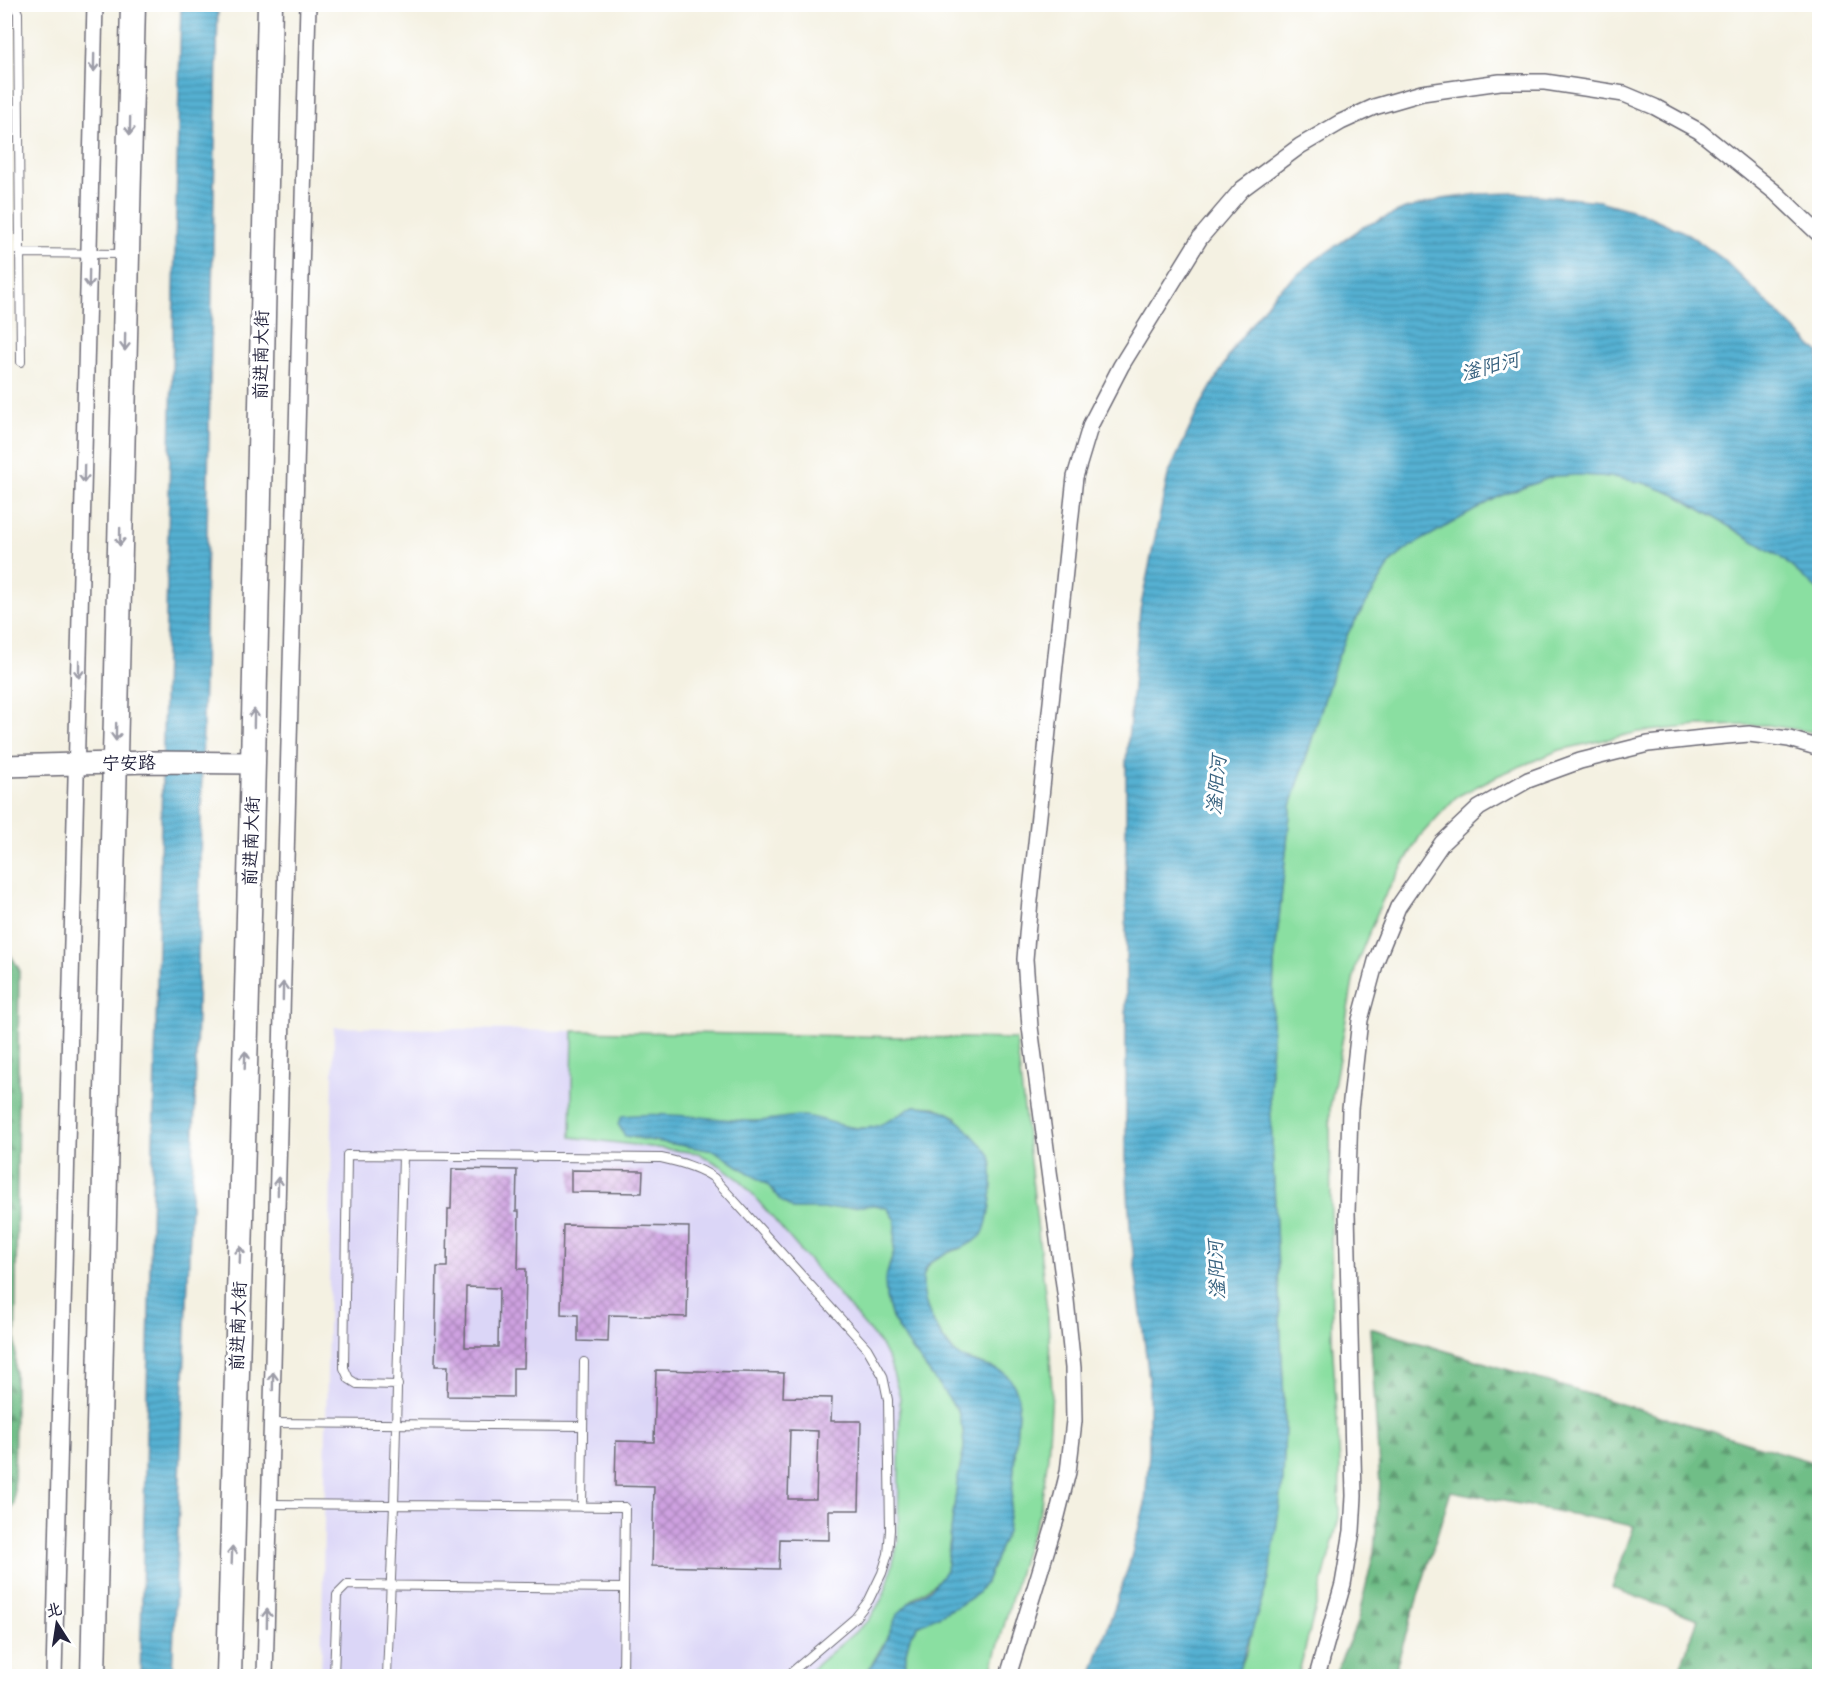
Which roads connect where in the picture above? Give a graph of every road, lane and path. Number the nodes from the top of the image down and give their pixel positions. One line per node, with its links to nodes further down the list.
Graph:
1 (14, 4): 7 (lane)
2 (95, 4): 8 (street, one-way to 8)
3 (133, 4): 9 (main road, one-way to 9)
4 (270, 4): 13 (main road, 前进南大街, one-way to 4)
5 (308, 4): 19 (street, one-way to 5)
6 (1820, 235): 35 (street)
7 (20, 253): 8 (lane); 10 (lane)
8 (90, 254): 9 (lane); 14 (street, one-way to 14)
9 (127, 254): 12 (main road, one-way to 12)
10 (21, 362)
11 (1820, 748): 36 (street)
12 (115, 763): 13 (street, 宁安路); 14 (street, 宁安路); 28 (main road)
13 (253, 763): 29 (main road, 前进南大街, one-way to 13)
14 (76, 764): 15 (street, 宁安路); 27 (street)
15 (4, 766)
16 (403, 1155): 18 (lane); 18 (lane); 34 (lane)
17 (584, 1362): 21 (lane)
18 (398, 1384): 20 (lane)
19 (272, 1423): 20 (lane); 22 (street)
20 (397, 1424): 21 (lane); 23 (lane)
21 (583, 1426): 24 (lane)
22 (270, 1504): 23 (lane); 30 (street, one-way to 22)
23 (394, 1505): 24 (lane); 25 (lane)
24 (582, 1507): 26 (lane)
25 (391, 1585): 26 (lane); 31 (lane); 32 (lane)
26 (624, 1588): 33 (lane)
27 (54, 1677)
28 (93, 1677)
29 (229, 1677)
30 (265, 1677)
31 (334, 1677)
32 (387, 1677)
33 (623, 1677)
34 (788, 1677)
35 (1008, 1677)
36 (1317, 1677)

